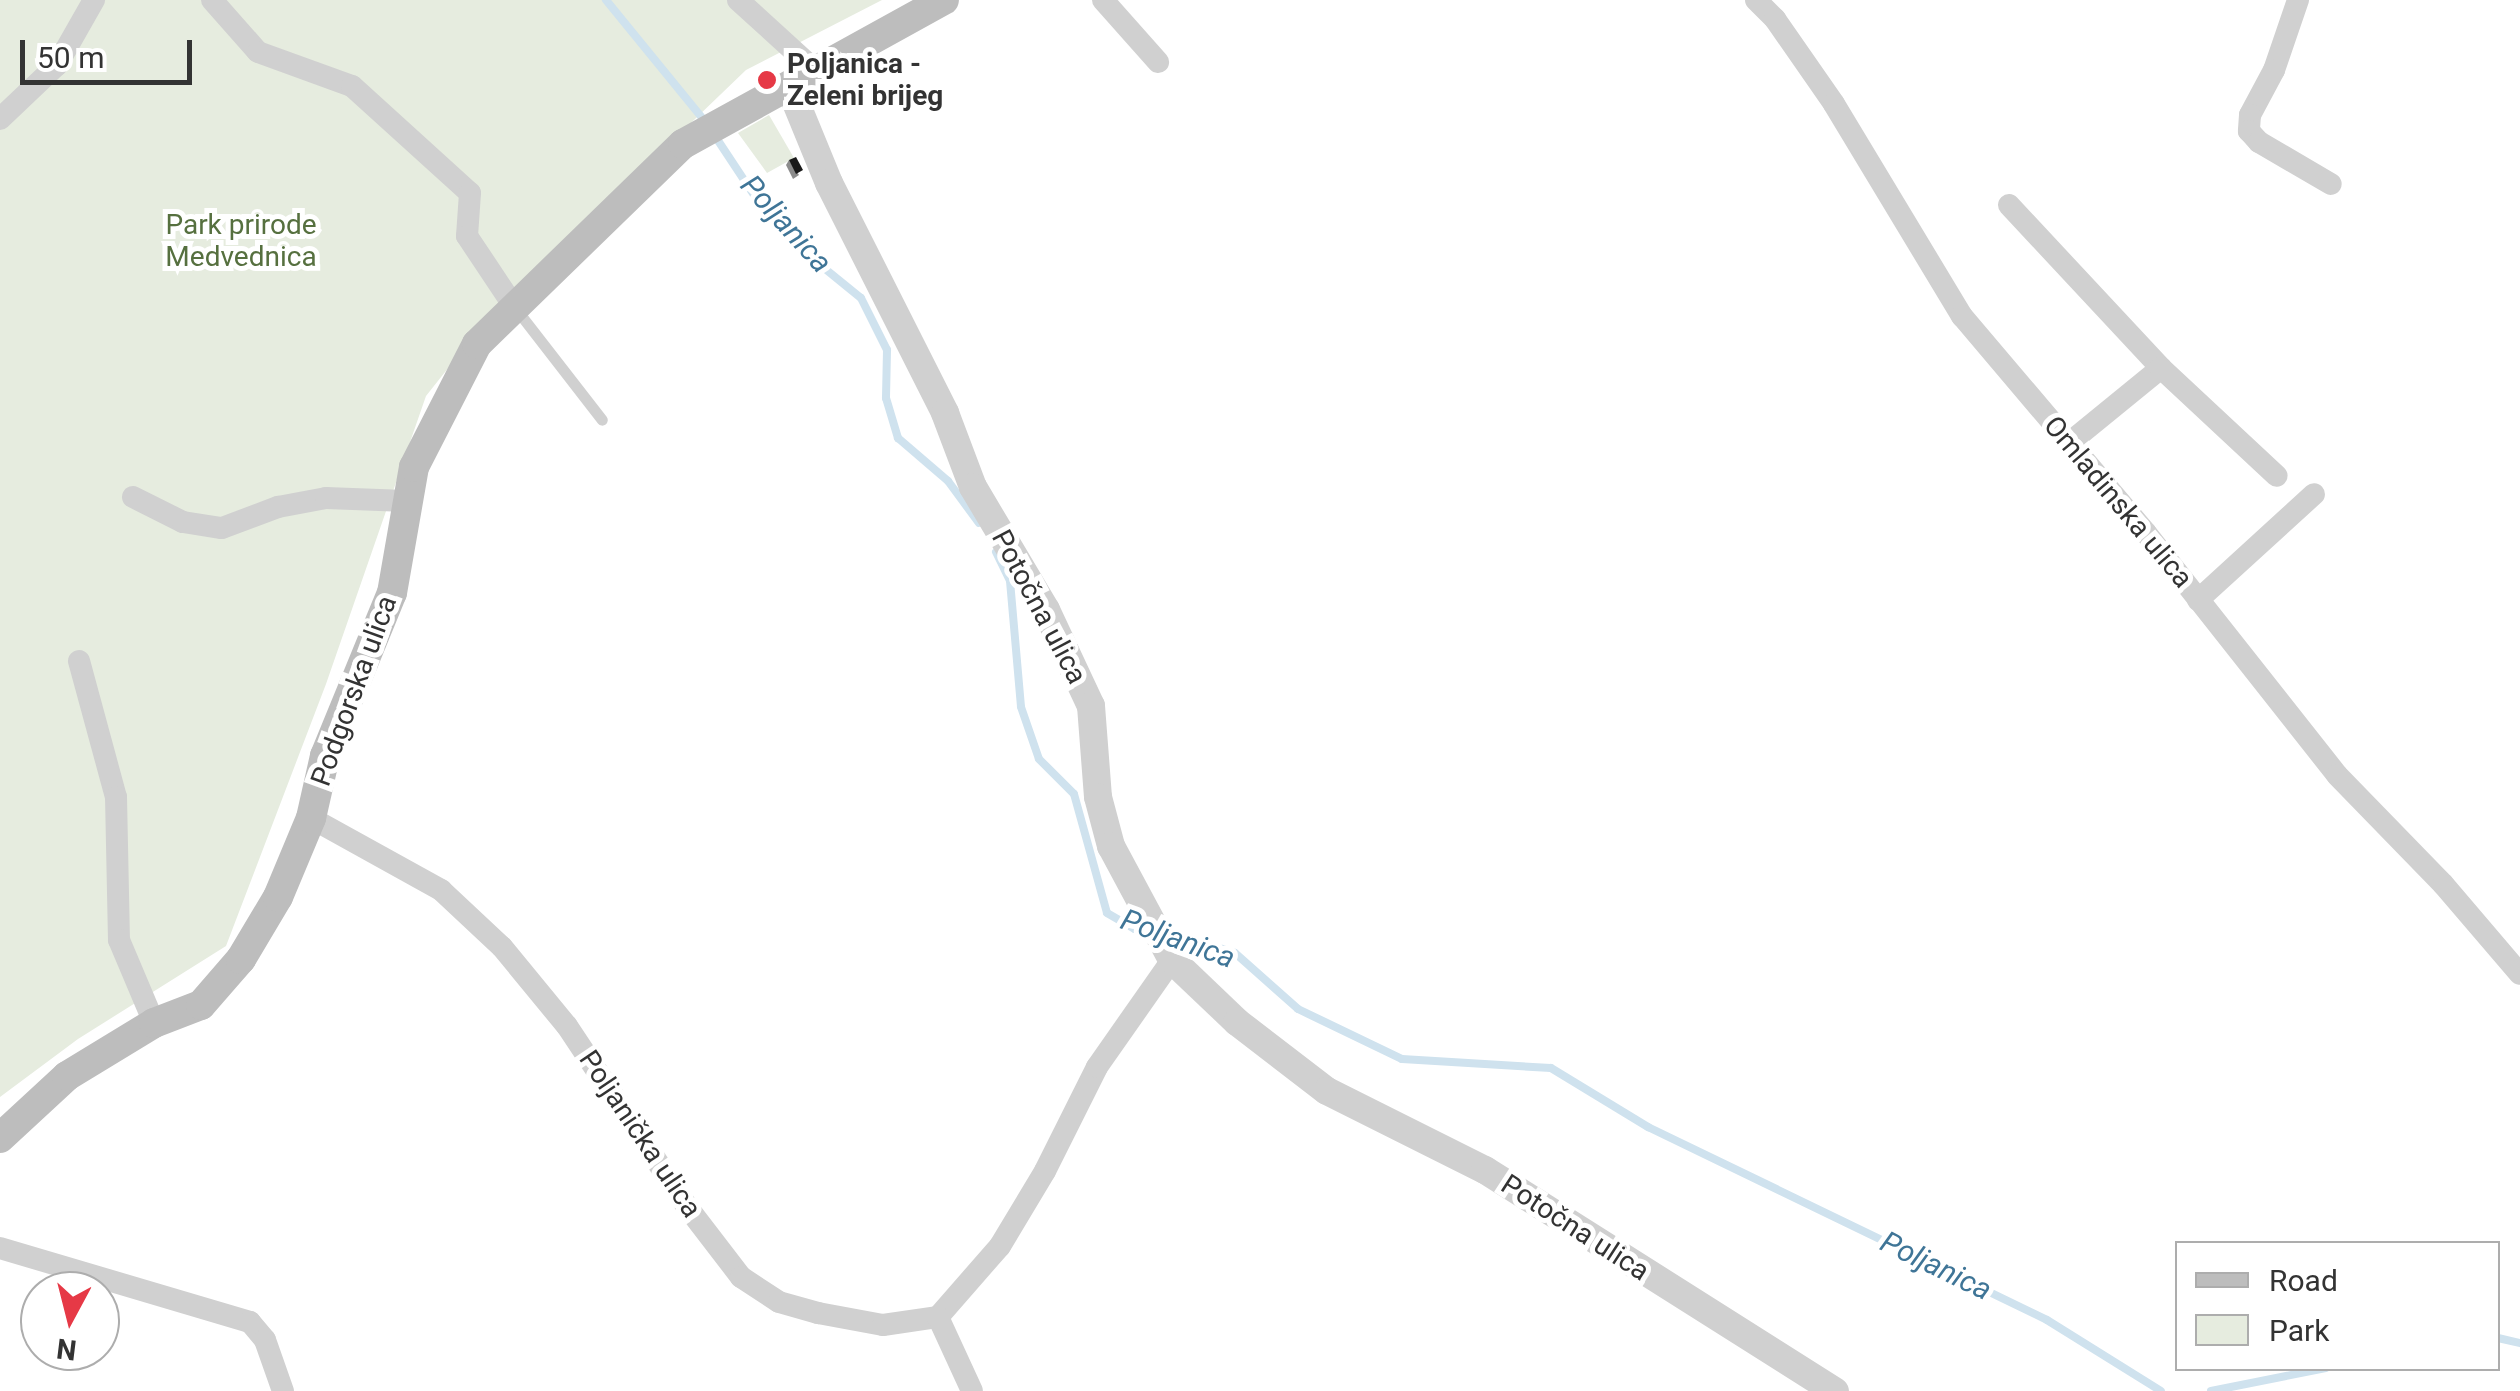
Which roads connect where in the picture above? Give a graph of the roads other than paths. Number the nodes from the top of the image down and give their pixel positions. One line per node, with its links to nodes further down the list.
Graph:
1 (94, 0): 11 (street)
2 (212, 0): 14 (street)
3 (738, 0): 9 (street)
4 (944, 0): 9 (main road, Podgorska ulica)
5 (1103, 0): 8 (street)
6 (1756, 0): 17 (street, Omladinska ulica)
7 (2298, 0): 12 (street)
8 (1158, 62)
9 (817, 72): 10 (main road, Podgorska ulica)
10 (790, 88): 14 (main road, Podgorska ulica); 25 (street, Potočna ulica)
11 (0, 118)
12 (2331, 184)
13 (2009, 205): 15 (street)
14 (515, 308): 16 (lane); 21 (main road, Podgorska ulica)
15 (2162, 368): 17 (street); 18 (street)
16 (602, 420)
17 (2069, 443): 22 (street, Omladinska ulica)
18 (2277, 476)
19 (2314, 494): 22 (street)
20 (133, 497): 21 (street)
21 (406, 501): 24 (main road, Podgorska ulica)
22 (2198, 600): 26 (street, Omladinska ulica)
23 (80, 661): 27 (street)
24 (311, 818): 27 (main road, Podgorska ulica); 30 (street, Poljanička ulica)
25 (1168, 953): 30 (street); 33 (street, Potočna ulica)
26 (2520, 974)
27 (154, 1023): 28 (main road, Podgorska ulica)
28 (0, 1138)
29 (0, 1248): 31 (street)
30 (938, 1318): 32 (street)
31 (283, 1391)
32 (972, 1391)
33 (1835, 1391)

